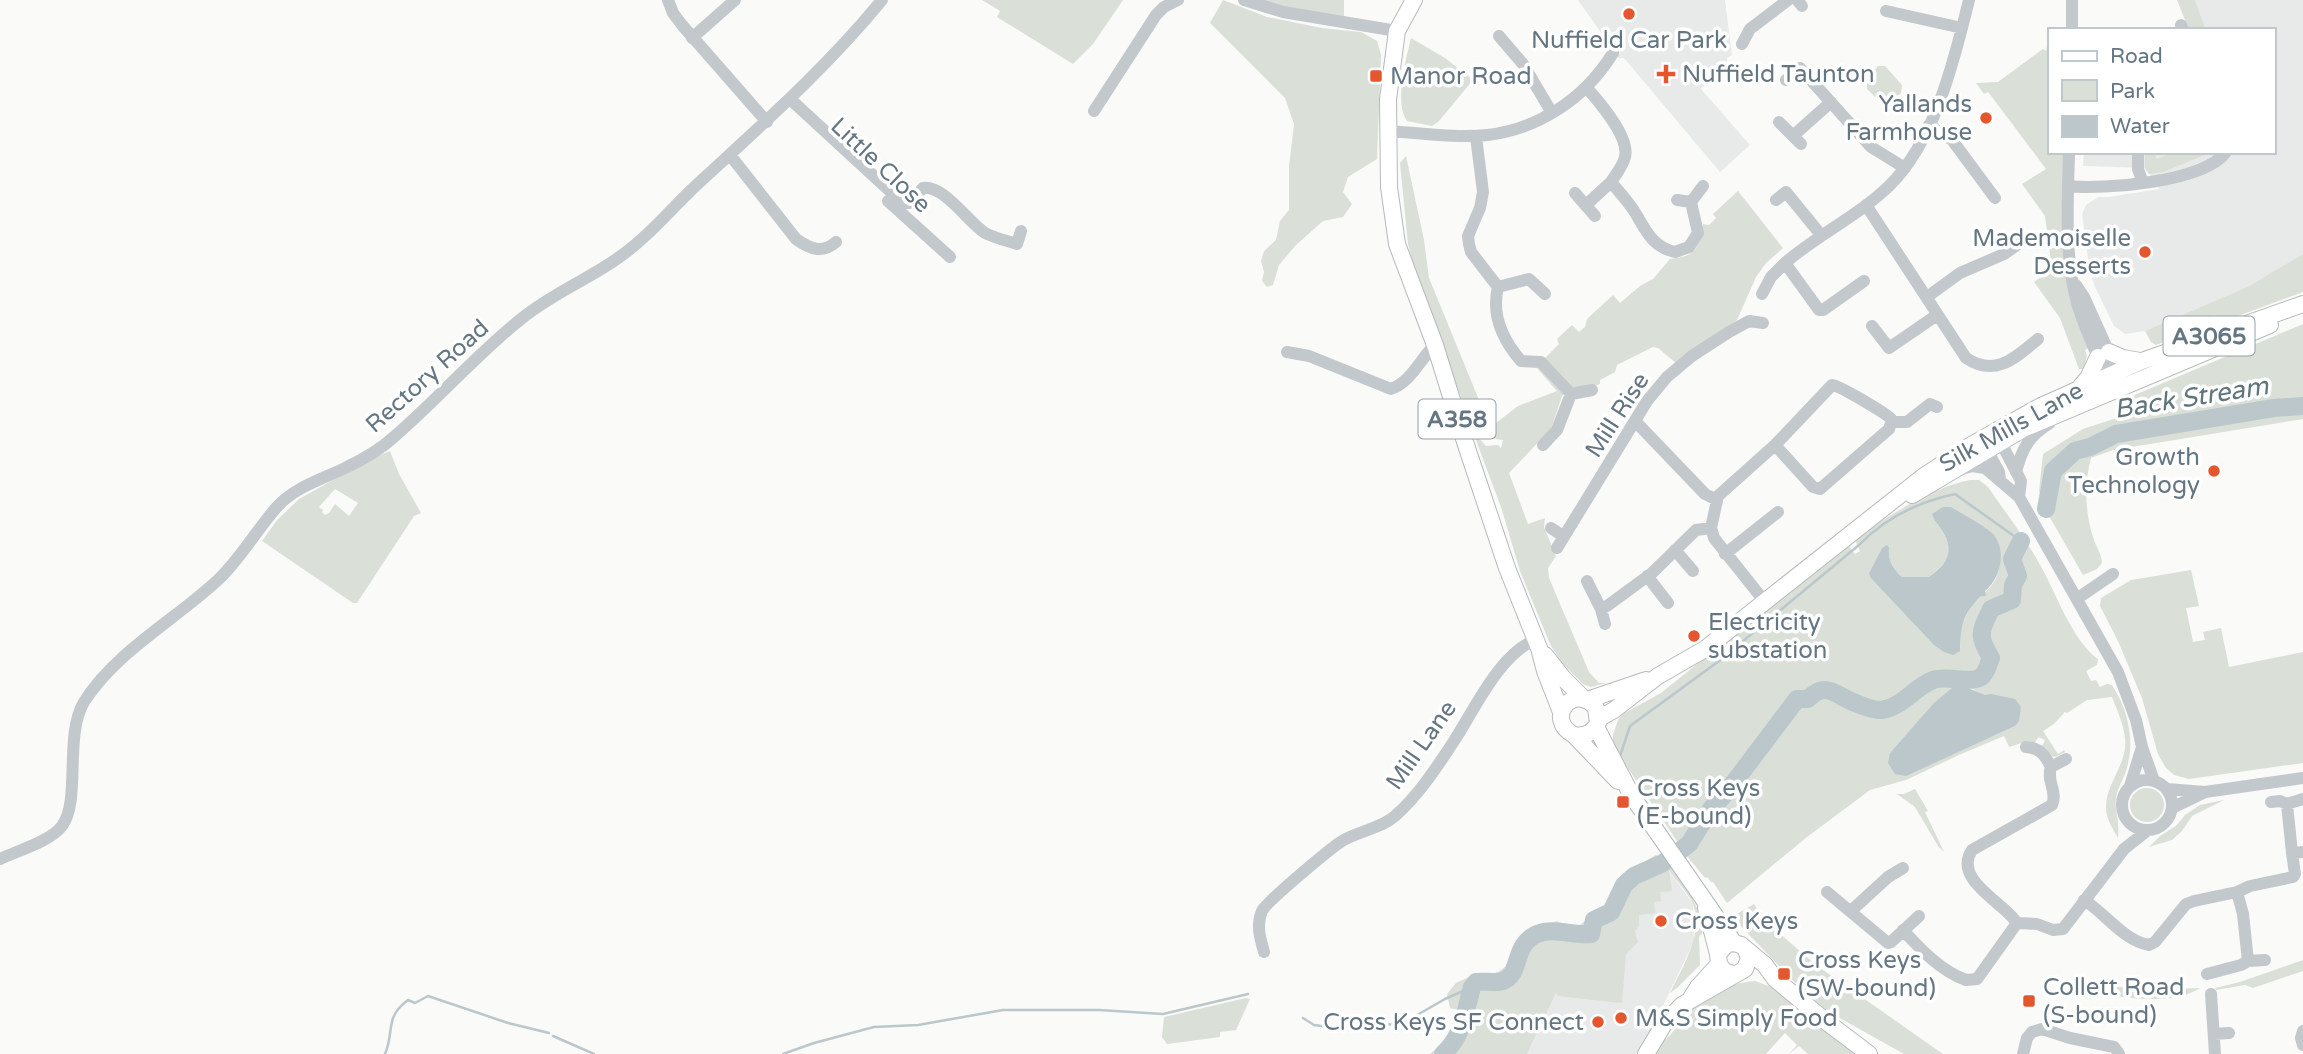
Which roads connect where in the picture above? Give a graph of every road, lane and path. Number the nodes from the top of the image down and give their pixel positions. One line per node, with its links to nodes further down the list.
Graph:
1 (668, 0): 15 (street)
2 (735, 0): 15 (street)
3 (882, 0): 22 (street, Rectory Road)
4 (1178, 0): 24 (street)
5 (1244, 0): 13 (street)
6 (1414, 0): 13 (main road, A358)
7 (1788, 0): 16 (street)
8 (1969, 0): 11 (street)
9 (2072, 0): 12 (street)
10 (1886, 11): 11 (street)
11 (1962, 28): 28 (street)
12 (2072, 28)
13 (1397, 31): 29 (main road, A358)
14 (1499, 36): 18 (street)
15 (692, 38): 26 (street)
16 (1742, 44)
17 (1613, 53): 21 (street)
18 (1516, 55): 19 (street); 25 (street)
19 (1507, 65)
20 (1786, 80): 23 (street)
21 (1587, 88): 25 (street); 36 (street)
22 (787, 101): 26 (street, Rectory Road); 48 (street); 52 (street, Little Close)
23 (1830, 102): 27 (street); 35 (street)
24 (1094, 111)
25 (1552, 113): 30 (street)
26 (767, 122): 34 (street, Rectory Road)
27 (1779, 122)
28 (1929, 125): 35 (street); 42 (street)
29 (1388, 131): 30 (street); 64 (main road, A358)
30 (1476, 136): 54 (street)
31 (2069, 154): 39 (street)
32 (2138, 154): 37 (street)
33 (2225, 154): 37 (street)
34 (730, 155): 51 (street); 125 (street, Rectory Road)
35 (1905, 168): 46 (street)
36 (1611, 182): 44 (street); 45 (street)
37 (2143, 183): 39 (street)
38 (1703, 186): 44 (street)
39 (2068, 186): 66 (street)
40 (1786, 192): 49 (street)
41 (1575, 193): 45 (street)
42 (1976, 195)
43 (1677, 200): 44 (street)
44 (1691, 202)
45 (1586, 205): 47 (street)
46 (1866, 205): 49 (street); 58 (street)
47 (1595, 216)
48 (1021, 231)
49 (1821, 235): 53 (street)
50 (2024, 240): 58 (street)
51 (836, 242)
52 (950, 257)
53 (1785, 263): 55 (street); 57 (street)
54 (1498, 287): 56 (street); 71 (street)
55 (1861, 288)
56 (1545, 294)
57 (1762, 294)
58 (1927, 297): 60 (street)
59 (2303, 307): 67 (main road, Silk Mills Lane / A3065); 68 (main road, Silk Mills Lane / A3065)
60 (1937, 315): 62 (street); 63 (street)
61 (1763, 323): 74 (street, Mill Rise)
62 (1872, 326)
63 (2038, 339)
64 (1435, 345): 65 (street); 101 (main road, A358)
65 (1287, 352)
66 (2104, 355): 67 (main road); 68 (street); 69 (main road)
67 (2142, 361): 68 (main road, Silk Mills Lane / A3065)
68 (2115, 381): 69 (main road, Silk Mills Lane / A3065); 72 (main road, Silk Mills Lane / A3065)
69 (2080, 387): 78 (main road, Silk Mills Lane / A3065)
70 (1592, 390): 71 (street)
71 (1571, 394): 76 (street)
72 (2078, 405): 78 (main road, Silk Mills Lane / A3065); 81 (street)
73 (1937, 407): 75 (street)
74 (1635, 421): 85 (street); 88 (street, Mill Rise)
75 (1893, 422): 80 (street); 80 (street)
76 (1557, 430): 77 (street); 79 (street)
77 (1567, 440)
78 (1991, 441): 81 (street); 82 (main road, Silk Mills Lane / A3065); 83 (street); 86 (main road, Silk Mills Lane / A3065)
79 (1543, 445)
80 (1775, 445): 85 (street)
81 (2016, 472): 84 (street)
82 (1951, 473): 83 (street); 86 (main road, Silk Mills Lane / A3065)
83 (2001, 480): 84 (street)
84 (2019, 496): 96 (street)
85 (1717, 500): 89 (street)
86 (1884, 508): 97 (main road, Silk Mills Lane / A3065)
87 (1778, 512): 91 (street)
88 (1551, 528)
89 (1711, 528): 90 (street); 91 (street)
90 (1675, 550): 92 (street); 94 (street)
91 (1725, 554): 97 (street)
92 (1693, 571)
93 (2113, 574): 96 (street)
94 (1647, 576): 98 (street); 99 (street)
95 (1587, 581): 99 (street)
96 (2078, 598): 108 (street)
97 (1765, 602): 102 (main road, Silk Mills Lane / A3065)
98 (1668, 603)
99 (1601, 609): 100 (street)
100 (1605, 624)
101 (1538, 644): 103 (main road, A358); 104 (main road, A358); 136 (street, Mill Lane)
102 (1658, 676): 103 (main road, Silk Mills Lane / A3065); 105 (main road, Silk Mills Lane / A3065)
103 (1585, 699): 104 (main road); 105 (main road, A358)
104 (1561, 712): 106 (main road, A358)
105 (1597, 723): 106 (main road); 115 (main road, A358)
106 (1574, 735): 115 (main road, A358)
107 (2026, 747): 110 (street)
108 (2142, 747): 112 (street); 113 (street)
109 (2066, 759): 110 (street)
110 (2051, 767): 133 (street)
111 (2303, 778): 116 (street)
112 (2154, 781): 113 (street); 114 (street)
113 (2130, 786): 121 (street)
114 (2166, 789): 116 (street); 120 (street)
115 (1629, 791): 130 (main road, A358)
116 (2205, 792): 120 (street)
117 (2303, 799): 119 (street)
118 (2271, 802): 119 (street)
119 (2287, 804): 124 (street)
120 (2172, 808): 122 (street)
121 (2129, 822): 122 (street); 123 (street)
122 (2148, 830): 123 (street)
123 (2124, 849): 129 (street)
124 (2298, 852): 128 (street)
125 (0, 859)
126 (1903, 868): 131 (street)
127 (1827, 892): 131 (street)
128 (2237, 892): 129 (street); 139 (street)
129 (2084, 900): 133 (street)
130 (1704, 902): 135 (main road, A358); 137 (main road, A358)
131 (1852, 910): 134 (street)
132 (1919, 916): 134 (street)
133 (2017, 923): 134 (street)
134 (1903, 930)
135 (1740, 946): 137 (main road); 140 (main road); 142 (main road)
136 (1264, 952)
137 (1718, 959): 140 (main road); 144 (main road)
138 (2265, 960): 139 (street)
139 (2248, 961): 141 (street)
140 (1738, 972): 142 (main road); 144 (main road)
141 (2207, 974)
142 (1776, 979): 150 (main road)
143 (2211, 994): 147 (street)
144 (1689, 1000): 149 (main road)
145 (2303, 1031): 148 (street)
146 (2229, 1033): 147 (street)
147 (2214, 1034): 153 (street)
148 (2303, 1045)
149 (1646, 1054)
150 (1869, 1054)
151 (2024, 1054): 152 (street)
152 (2119, 1054)
153 (2215, 1054)

